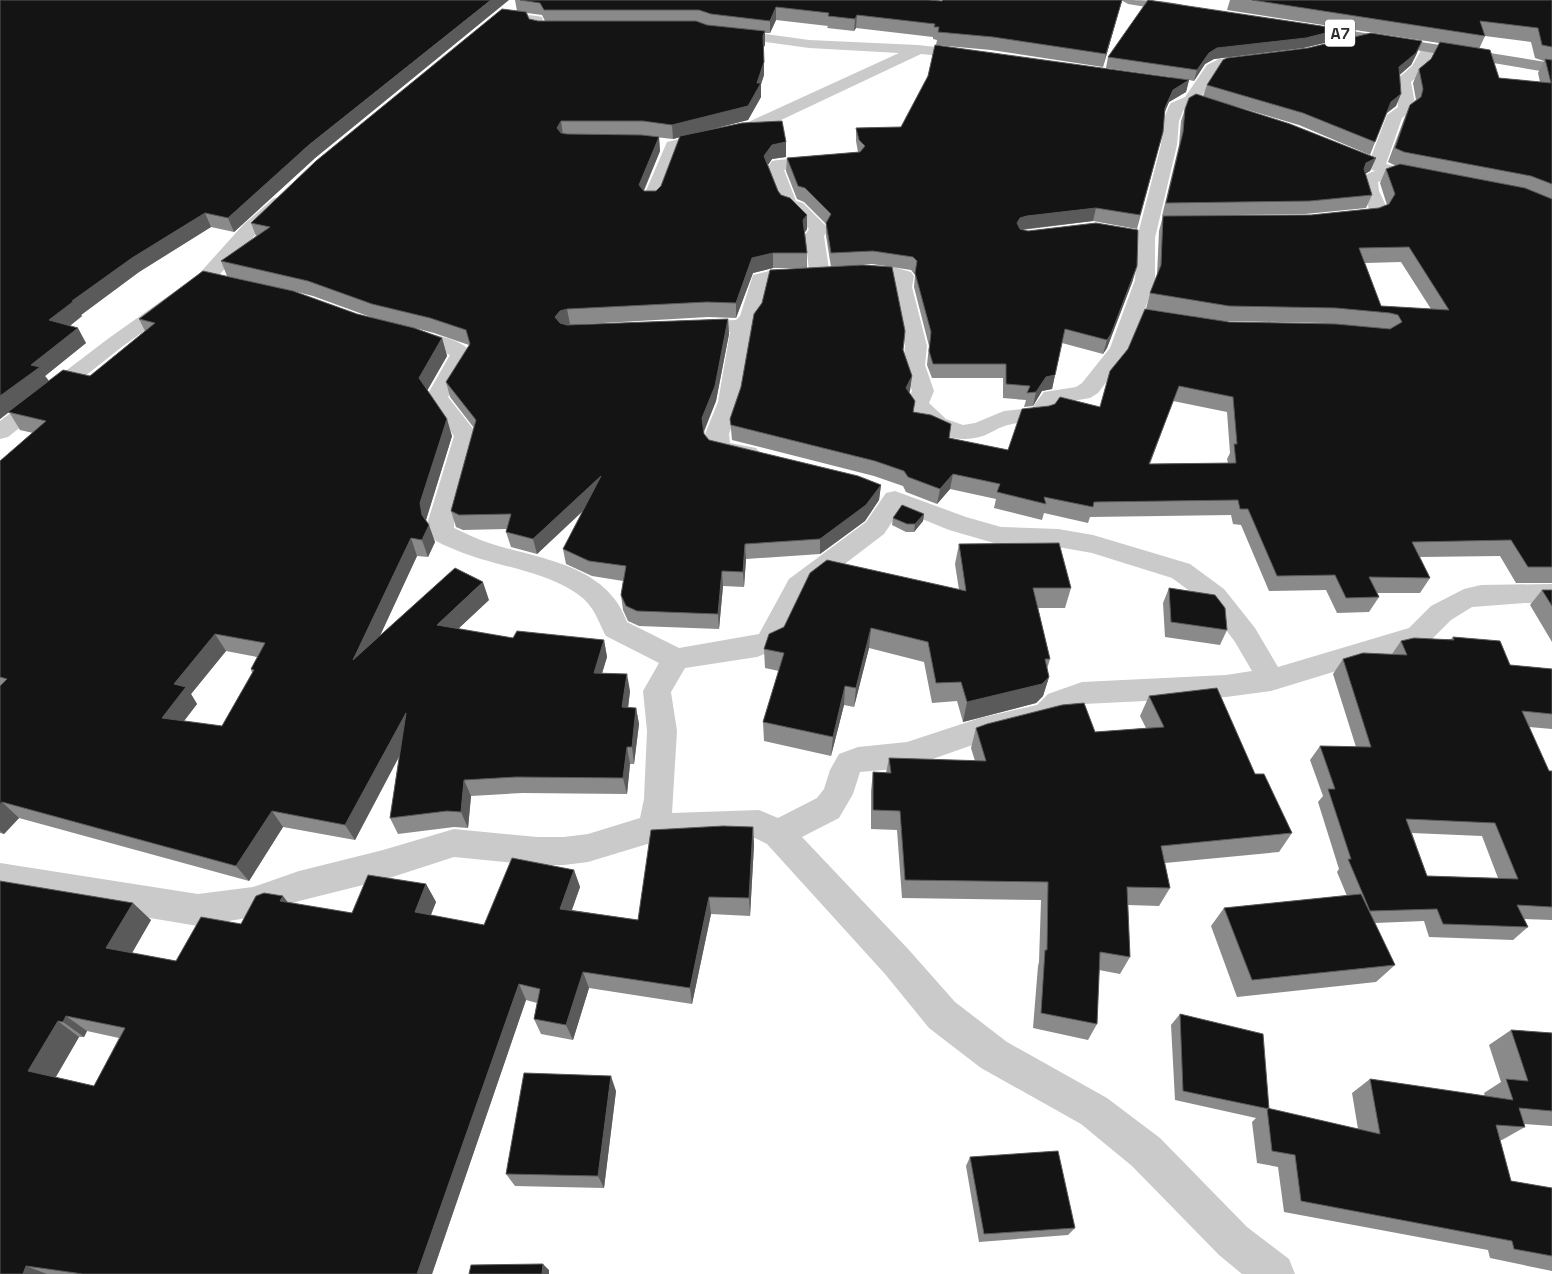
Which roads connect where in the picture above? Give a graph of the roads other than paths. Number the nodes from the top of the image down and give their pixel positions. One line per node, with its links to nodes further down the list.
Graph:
1 (520, 0): 4 (street)
2 (1128, 0): 3 (highway)
3 (1193, 10)
4 (502, 16): 6 (street); 7 (street)
5 (1284, 24): 9 (highway, A7)
6 (487, 28)
7 (579, 28)
8 (716, 32): 12 (street)
9 (1369, 38): 10 (street); 11 (highway, A7)
10 (1335, 47)
11 (1429, 48): 15 (highway, A7); 22 (street)
12 (918, 49): 13 (street); 20 (street)
13 (991, 56)
14 (1275, 57): 17 (street)
15 (1552, 68)
16 (1180, 85): 17 (street)
17 (1199, 98): 27 (street)
18 (1319, 142): 22 (street)
19 (653, 143): 20 (street)
20 (674, 146): 25 (street)
21 (846, 160): 27 (street)
22 (1384, 169): 23 (street); 26 (street)
23 (1437, 181)
24 (293, 190): 28 (street)
25 (651, 200)
26 (1324, 220)
27 (820, 276): 30 (street)
28 (205, 279): 29 (street); 33 (street)
29 (228, 285)
30 (742, 326): 31 (street); 34 (street)
31 (674, 327)
32 (387, 331): 36 (street)
33 (0, 432)
34 (771, 461)
35 (1552, 594): 37 (street)
36 (676, 659): 37 (street); 38 (street)
37 (1271, 680): 39 (street)
38 (654, 828): 39 (street); 40 (street)
39 (778, 834): 41 (street)
40 (0, 878)
41 (1274, 1274)

